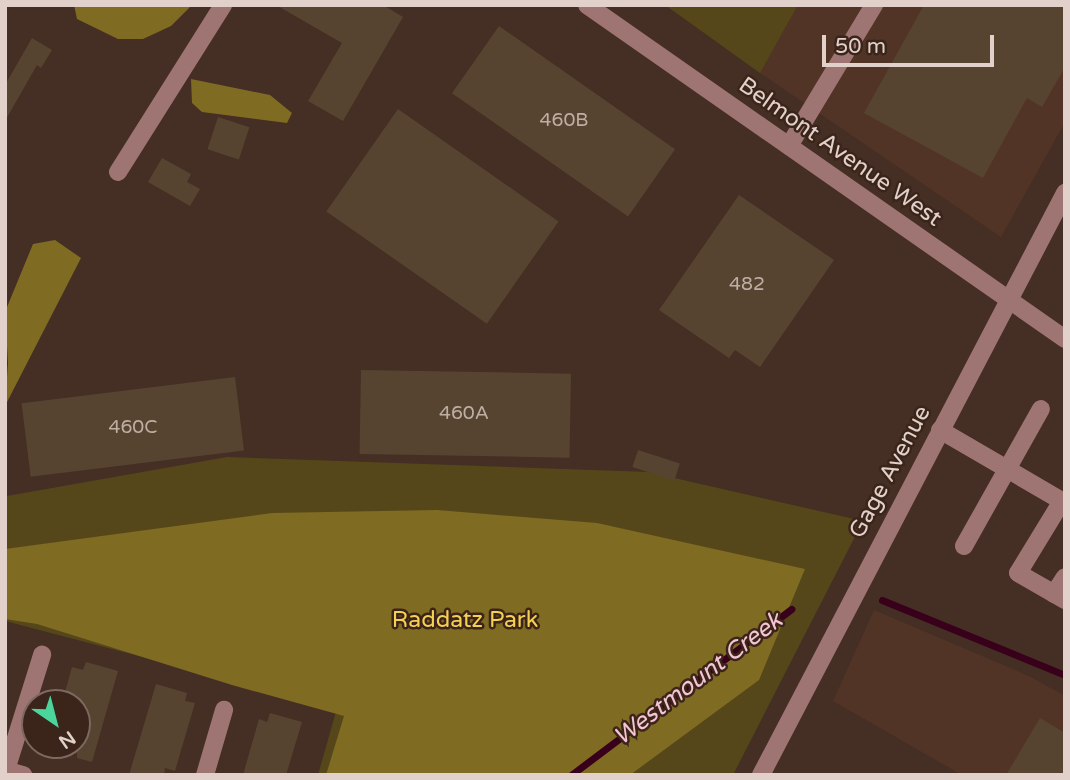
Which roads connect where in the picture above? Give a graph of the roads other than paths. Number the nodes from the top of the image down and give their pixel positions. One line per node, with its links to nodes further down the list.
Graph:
1 (223, 5): 5 (street)
2 (587, 5): 4 (street, Belmont Avenue West)
3 (874, 5): 4 (street)
4 (789, 146): 7 (street, Belmont Avenue West)
5 (118, 172)
6 (1065, 193): 7 (street, Gage Avenue)
7 (1008, 299): 8 (street, Belmont Avenue West); 10 (street, Gage Avenue)
8 (1065, 339)
9 (1041, 409): 11 (street)
10 (940, 430): 11 (street); 23 (street, Gage Avenue)
11 (1007, 469): 12 (street); 15 (street)
12 (1064, 500): 13 (street)
13 (1048, 523): 14 (street); 17 (street)
14 (1065, 532)
15 (964, 546)
16 (1065, 577): 17 (street)
17 (1059, 597)
18 (42, 655): 20 (street)
19 (225, 710): 22 (street)
20 (6, 770): 21 (street)
21 (23, 775)
22 (205, 775)
23 (761, 775)

